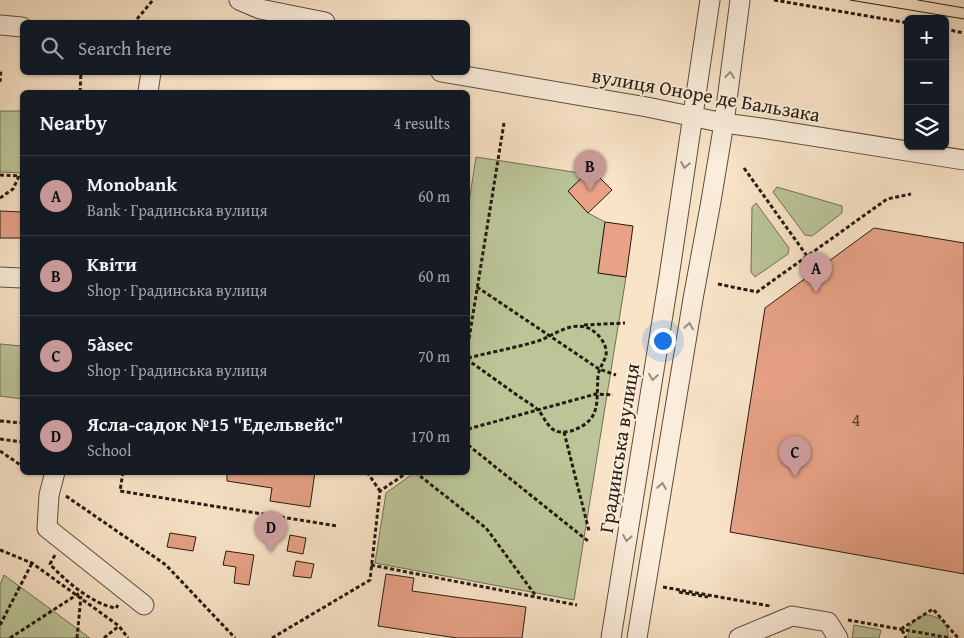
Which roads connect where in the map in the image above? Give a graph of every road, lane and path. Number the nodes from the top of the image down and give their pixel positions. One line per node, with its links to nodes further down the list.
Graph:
1 (153, 0): 6 (path)
2 (239, 0): 7 (street)
3 (710, 0): 22 (street, Градинська вулиця)
4 (740, 0): 24 (street, one-way to 4)
5 (774, 0): 8 (path)
6 (137, 19)
7 (316, 20)
8 (904, 22)
9 (0, 25): 10 (street)
10 (20, 27)
11 (949, 30): 12 (path)
12 (964, 33)
13 (470, 68): 19 (street)
14 (1, 69): 18 (path)
15 (81, 75): 20 (path)
16 (151, 75): 21 (street)
17 (458, 75): 19 (street, вулиця Оноре де Бальзака)
18 (0, 82)
19 (522, 86): 22 (street, вулиця Оноре де Бальзака)
20 (80, 90)
21 (148, 90)
22 (694, 117): 24 (street, вулиця Оноре де Бальзака); 85 (street, Градинська вулиця, one-way to 85)
23 (504, 123): 36 (path)
24 (724, 123): 25 (street, вулиця Оноре де Бальзака); 86 (street, one-way to 24)
25 (964, 160)
26 (744, 168): 32 (path)
27 (0, 176): 28 (path)
28 (20, 176)
29 (20, 178): 31 (path)
30 (911, 194): 32 (path)
31 (0, 198)
32 (807, 256): 35 (path)
33 (0, 277): 34 (street)
34 (20, 278)
35 (718, 284)
36 (477, 287): 39 (path); 40 (path)
37 (625, 323): 38 (path)
38 (576, 326): 40 (path); 43 (path)
39 (470, 332)
40 (550, 336): 41 (path); 43 (path)
41 (470, 358)
42 (470, 360): 47 (path)
43 (599, 369): 44 (path); 45 (path)
44 (616, 376)
45 (596, 394): 46 (path); 47 (path); 51 (path)
46 (613, 395)
47 (537, 409): 50 (path); 51 (path)
48 (0, 421): 49 (path)
49 (20, 423)
50 (470, 428)
51 (564, 432): 64 (path)
52 (0, 439): 53 (path)
53 (20, 442)
54 (470, 447): 65 (path)
55 (0, 451): 56 (path)
56 (20, 465)
57 (123, 475): 63 (path)
58 (369, 475): 62 (path)
59 (404, 475): 62 (path)
60 (419, 475): 72 (path)
61 (53, 479): 74 (street); 83 (path)
62 (380, 491): 68 (path)
63 (337, 526)
64 (590, 532)
65 (588, 541)
66 (0, 550): 67 (path)
67 (32, 563): 71 (path); 76 (path)
68 (371, 565): 72 (path); 84 (path)
69 (54, 568): 70 (path)
70 (81, 592): 71 (path); 75 (path)
71 (79, 595): 77 (path); 79 (path); 80 (path)
72 (536, 597): 73 (path)
73 (577, 604)
74 (144, 605)
75 (108, 607)
76 (0, 625)
77 (120, 626): 81 (path); 82 (path)
78 (901, 629): 89 (path)
79 (10, 638)
80 (77, 638)
81 (104, 638)
82 (128, 638)
83 (236, 638)
84 (272, 638)
85 (611, 638)
86 (637, 638)
87 (739, 638): 88 (street)
88 (838, 638)
89 (958, 638)

